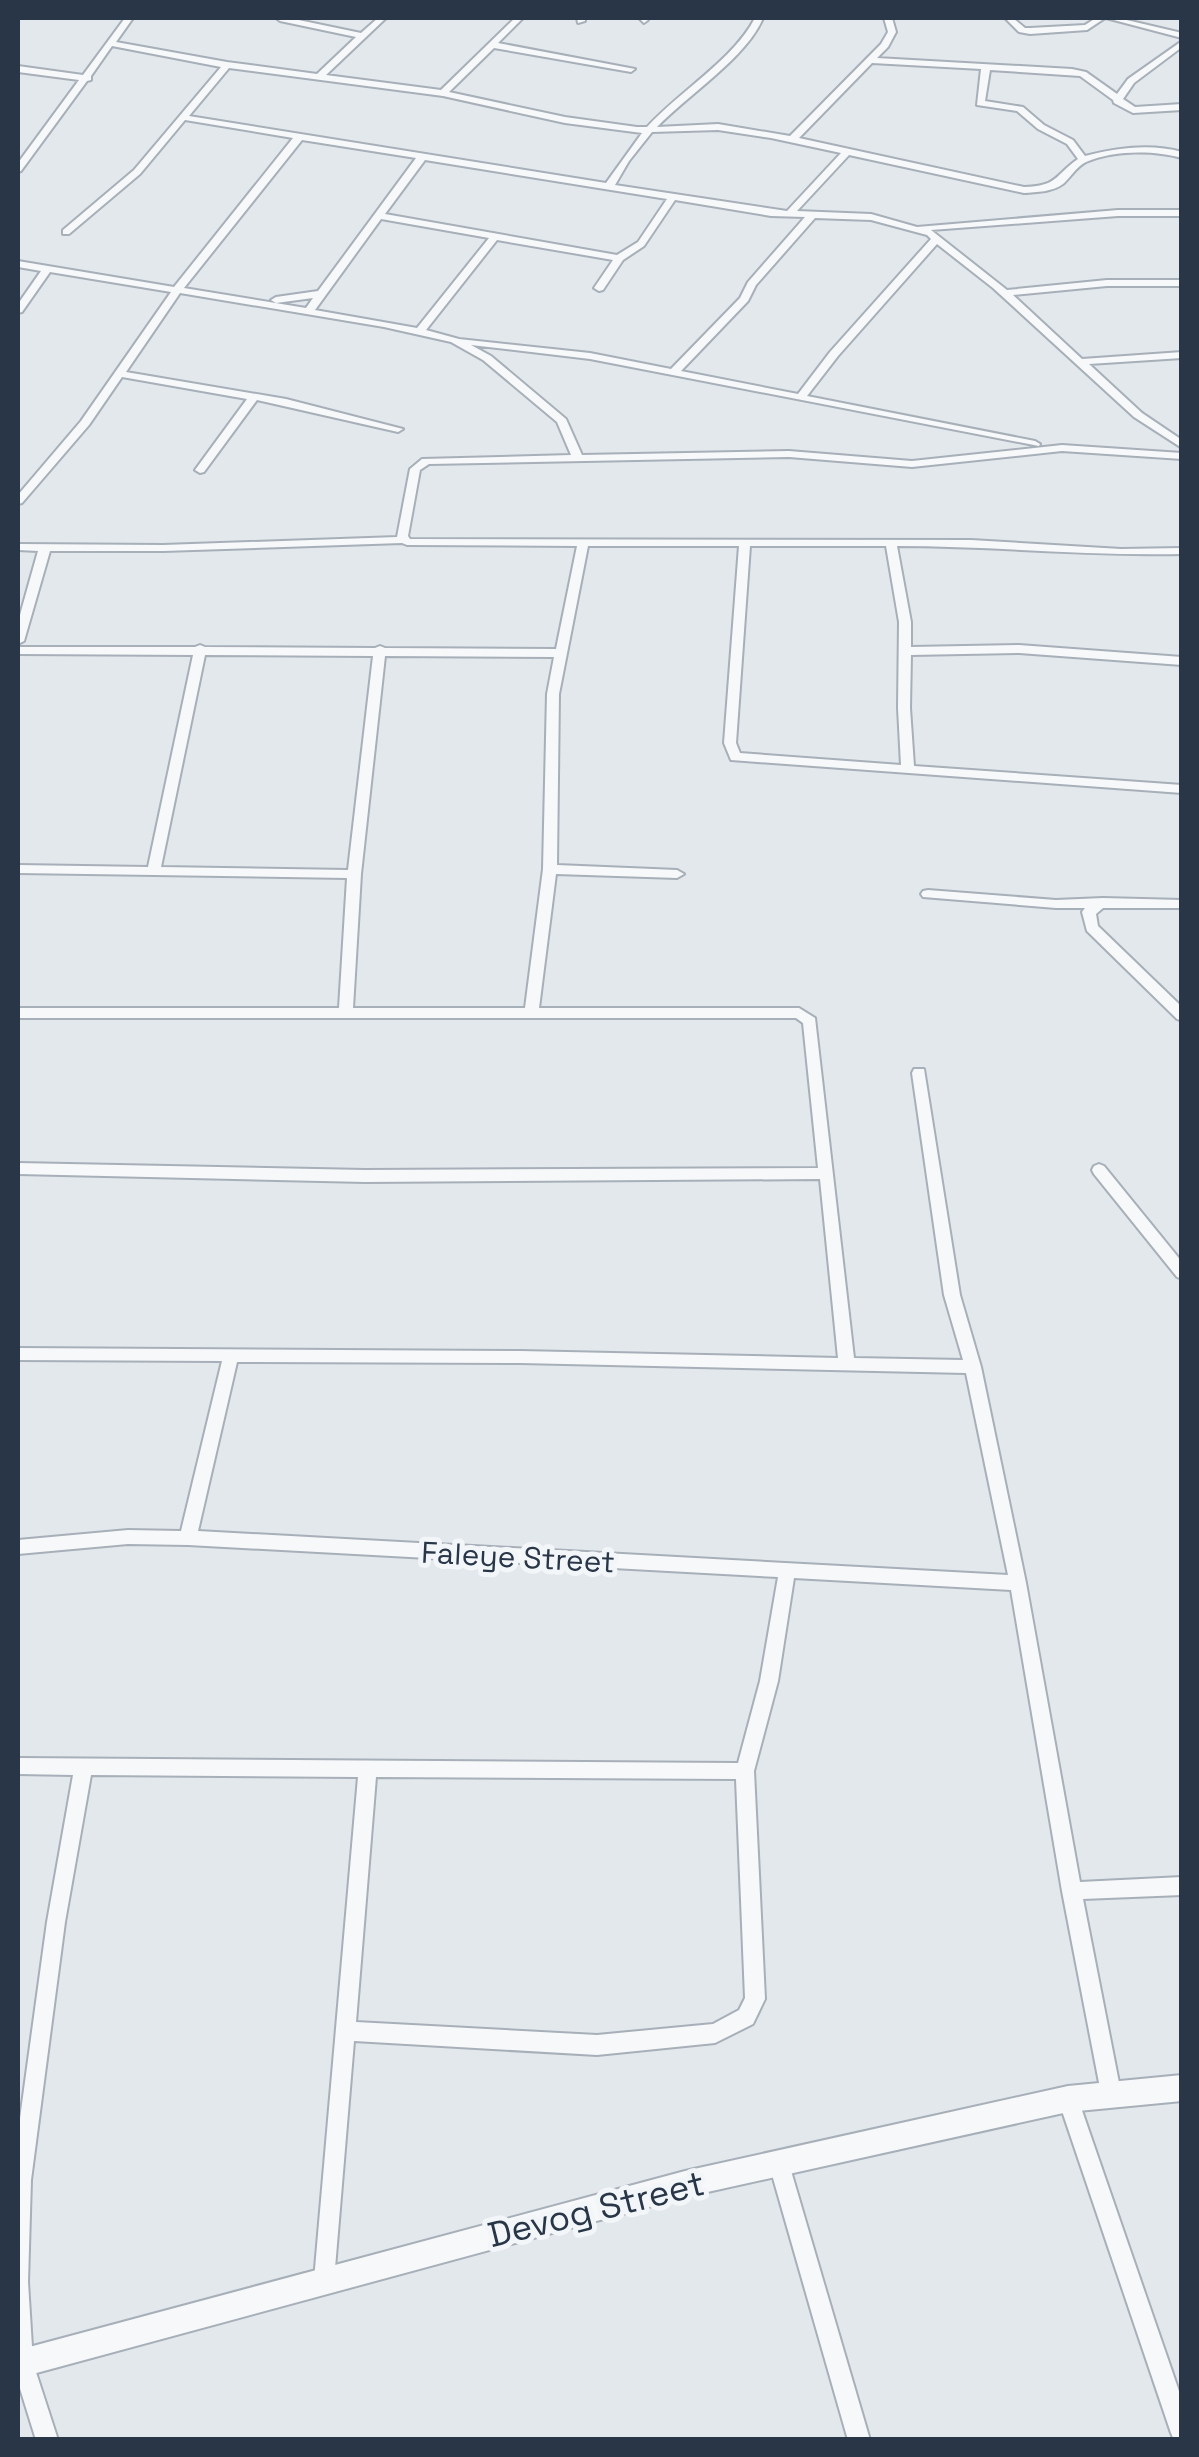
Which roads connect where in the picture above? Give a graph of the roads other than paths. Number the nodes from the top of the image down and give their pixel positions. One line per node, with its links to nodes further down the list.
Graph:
1 (129, 18): 12 (street)
2 (280, 18): 10 (street)
3 (382, 18): 10 (street)
4 (519, 18): 13 (street)
5 (759, 18): 27 (street)
6 (888, 18): 14 (street)
7 (1008, 18): 8 (street)
8 (1100, 18)
9 (1110, 18): 11 (street)
10 (362, 36): 19 (street)
11 (1182, 39): 21 (street)
12 (113, 44): 15 (street); 20 (street)
13 (492, 45): 18 (street); 23 (street)
14 (869, 60): 16 (street); 29 (street)
15 (227, 65): 19 (street); 26 (street)
16 (986, 68): 22 (street); 33 (street)
17 (18, 69): 20 (street)
18 (631, 70)
19 (320, 76): 23 (street)
20 (88, 78): 34 (street)
21 (1131, 81): 22 (street); 24 (street)
22 (1092, 82): 24 (street)
23 (443, 93): 27 (street)
24 (1117, 101): 25 (street)
25 (1182, 107)
26 (186, 118): 28 (street); 42 (street)
27 (648, 130): 29 (street); 35 (street)
28 (299, 136): 32 (street); 50 (street)
29 (792, 140): 30 (street)
30 (846, 152): 33 (street); 38 (street)
31 (1182, 156): 33 (street)
32 (422, 157): 35 (street); 40 (street)
33 (1083, 160)
34 (18, 169)
35 (609, 187): 36 (street)
36 (673, 197): 38 (street); 45 (street)
37 (1182, 213): 41 (street)
38 (788, 215): 39 (street)
39 (812, 215): 41 (street); 60 (street)
40 (379, 216): 43 (street); 52 (street)
41 (917, 229): 44 (street)
42 (66, 232)
43 (496, 236): 45 (street); 56 (street)
44 (937, 238): 51 (street); 63 (street)
45 (619, 258): 49 (street)
46 (18, 264): 47 (street)
47 (47, 270): 50 (street); 54 (street)
48 (1182, 283): 51 (street)
49 (599, 288)
50 (177, 290): 53 (street); 61 (street)
51 (1004, 293): 59 (street)
52 (322, 294): 53 (street); 55 (street)
53 (253, 303): 55 (street)
54 (18, 310)
55 (309, 311): 56 (street)
56 (419, 332): 57 (street)
57 (454, 340): 60 (street); 70 (street)
58 (1182, 356): 59 (street)
59 (1078, 362): 66 (street)
60 (674, 373): 63 (street)
61 (120, 374): 62 (street); 72 (street)
62 (254, 397): 64 (street); 71 (street)
63 (801, 397): 65 (street)
64 (398, 428)
65 (998, 438): 67 (street); 68 (street)
66 (1182, 445)
67 (1062, 448): 68 (street); 69 (street)
68 (1000, 453): 70 (street)
69 (1182, 456)
70 (578, 458): 73 (street)
71 (200, 470)
72 (18, 501)
73 (404, 540): 75 (street); 78 (street)
74 (745, 541): 75 (street); 76 (street); 87 (street)
75 (584, 542): 85 (street)
76 (891, 543): 79 (street); 84 (street)
77 (18, 547): 78 (street)
78 (45, 548): 80 (street)
79 (1182, 551)
80 (18, 641)
81 (200, 649): 82 (street); 83 (street); 91 (street)
82 (18, 650)
83 (380, 650): 85 (street); 92 (street)
84 (904, 652): 86 (street); 87 (street)
85 (562, 653): 90 (street)
86 (1182, 661)
87 (908, 768): 88 (street)
88 (1182, 789)
89 (18, 869): 91 (street)
90 (550, 870): 93 (street); 98 (street)
91 (153, 872): 92 (street)
92 (354, 874): 97 (street)
93 (677, 874)
94 (928, 894): 95 (street)
95 (1103, 902): 96 (street); 100 (street)
96 (1182, 904)
97 (346, 1010): 98 (street); 99 (street)
98 (532, 1010): 104 (street)
99 (18, 1012)
100 (1182, 1016)
101 (919, 1073): 109 (street)
102 (18, 1170): 104 (street)
103 (1099, 1170): 105 (street)
104 (825, 1173): 108 (street)
105 (1182, 1274)
106 (18, 1354): 107 (street)
107 (232, 1356): 108 (street); 110 (street)
108 (848, 1364): 109 (street)
109 (974, 1367): 113 (street)
110 (188, 1538): 111 (street, Faleye Street); 112 (street, Faleye Street)
111 (18, 1547)
112 (787, 1571): 113 (street, Faleye Street); 117 (street)
113 (1018, 1583): 119 (street)
114 (18, 1766): 116 (street)
115 (368, 1766): 116 (street); 117 (street); 120 (street)
116 (83, 1769): 126 (street)
117 (746, 1771): 120 (street)
118 (1182, 1886): 119 (street)
119 (1072, 1891): 122 (street)
120 (346, 2031): 125 (street)
121 (1182, 2088): 122 (street, Devog Street)
122 (1111, 2093): 123 (street, Devog Street)
123 (1068, 2099): 124 (street, Devog Street); 127 (street)
124 (780, 2164): 125 (street, Devog Street); 130 (street)
125 (324, 2280): 126 (street, Devog Street)
126 (20, 2363): 129 (street)
127 (1177, 2410): 128 (street)
128 (1182, 2433)
129 (48, 2440)
130 (859, 2440)

